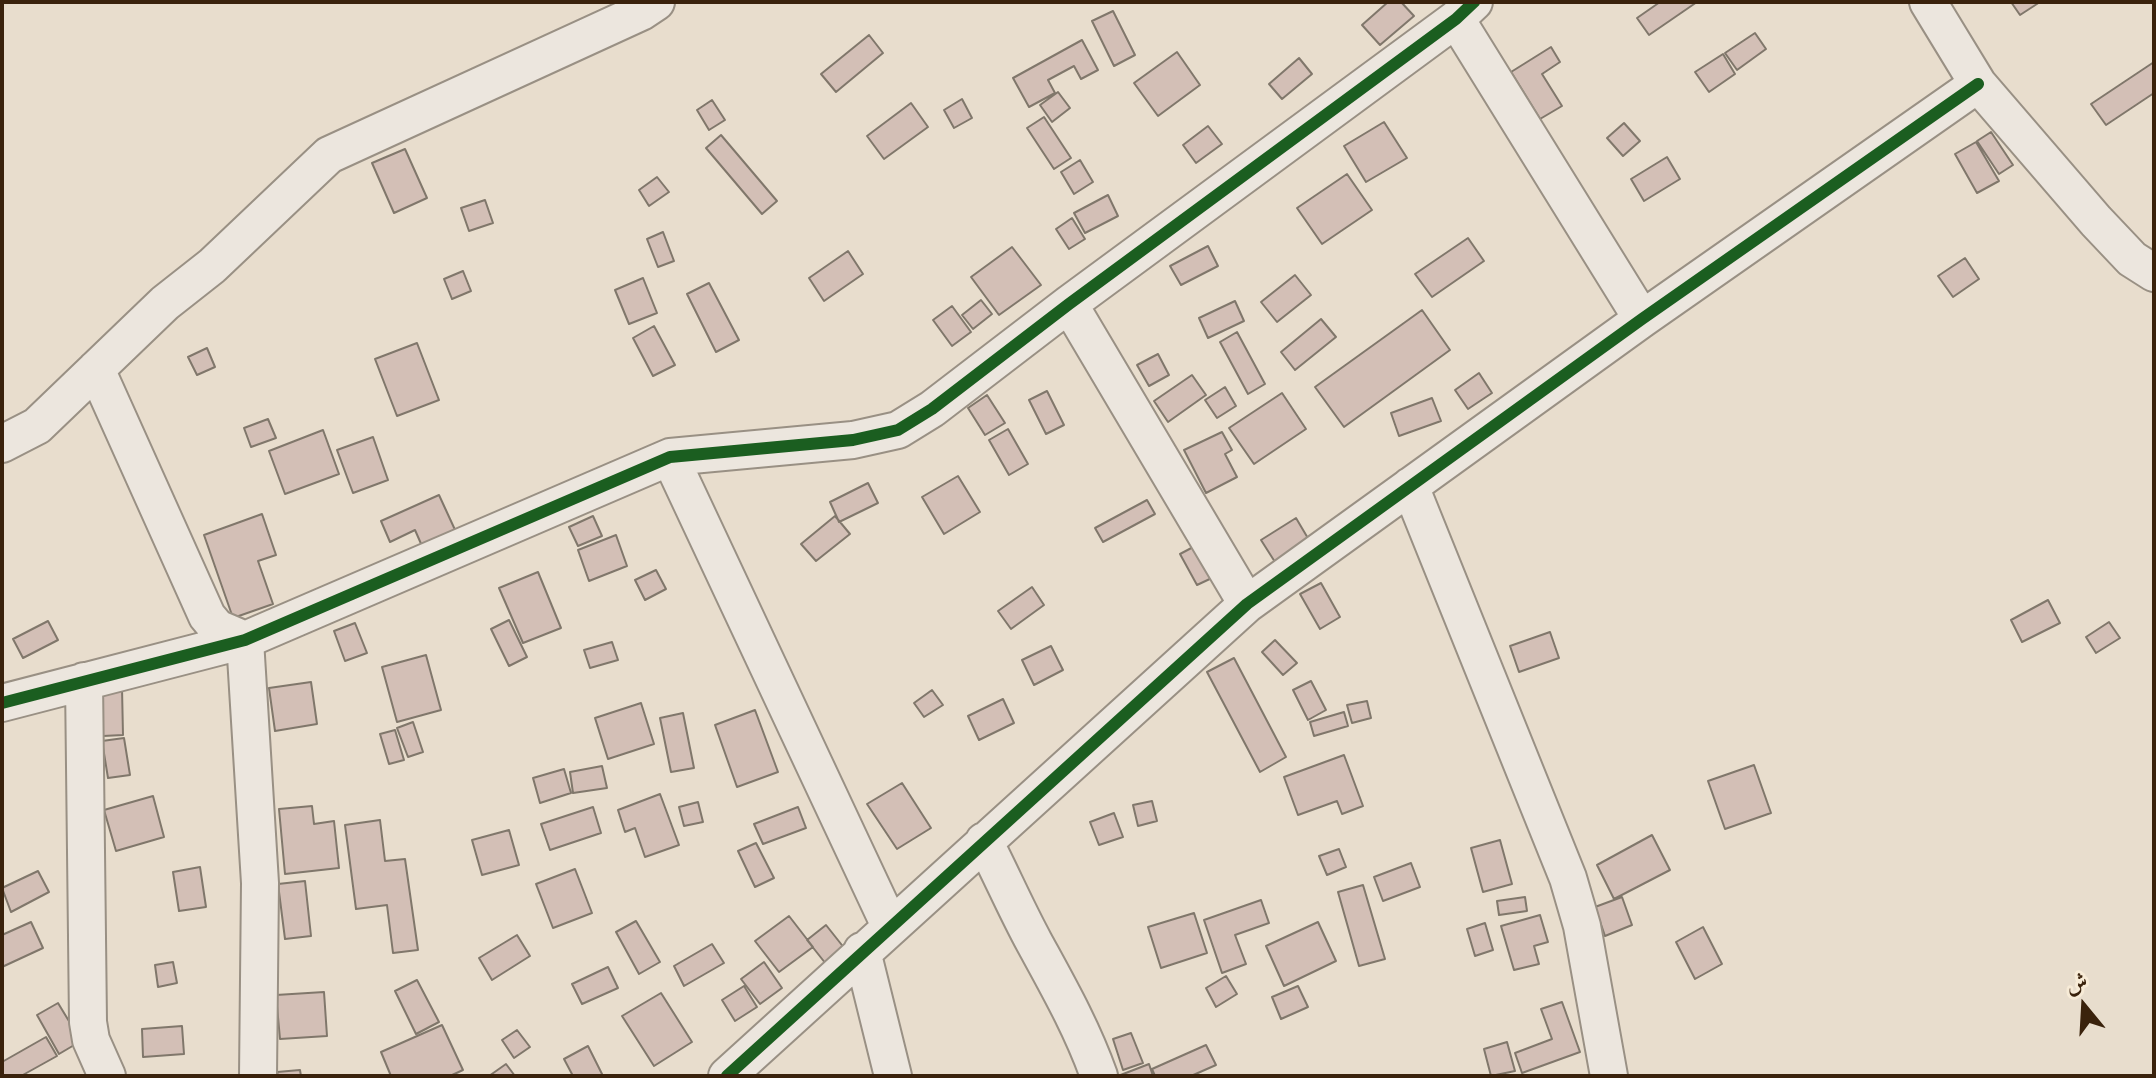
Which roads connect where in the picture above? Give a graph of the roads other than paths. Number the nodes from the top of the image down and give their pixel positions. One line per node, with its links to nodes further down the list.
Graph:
1 (656, 2): 8 (street)
2 (1928, 2): 4 (street)
3 (1465, 10): 6 (street); 7 (street)
4 (1978, 84): 5 (street); 7 (street)
5 (2154, 273)
6 (1069, 304): 10 (street); 12 (street)
7 (1642, 319): 11 (street)
8 (96, 369): 9 (street); 13 (street)
9 (2, 444)
10 (670, 457): 13 (street); 17 (street)
11 (1410, 486): 12 (street); 24 (street)
12 (1247, 604): 16 (street)
13 (245, 640): 14 (street); 20 (street)
14 (84, 681): 15 (street); 19 (street)
15 (2, 703)
16 (984, 841): 17 (street); 23 (street)
17 (890, 926): 18 (street)
18 (862, 951): 21 (street); 22 (street)
19 (107, 1076)
20 (258, 1076)
21 (727, 1076)
22 (893, 1076)
23 (1099, 1076)
24 (1609, 1076)

